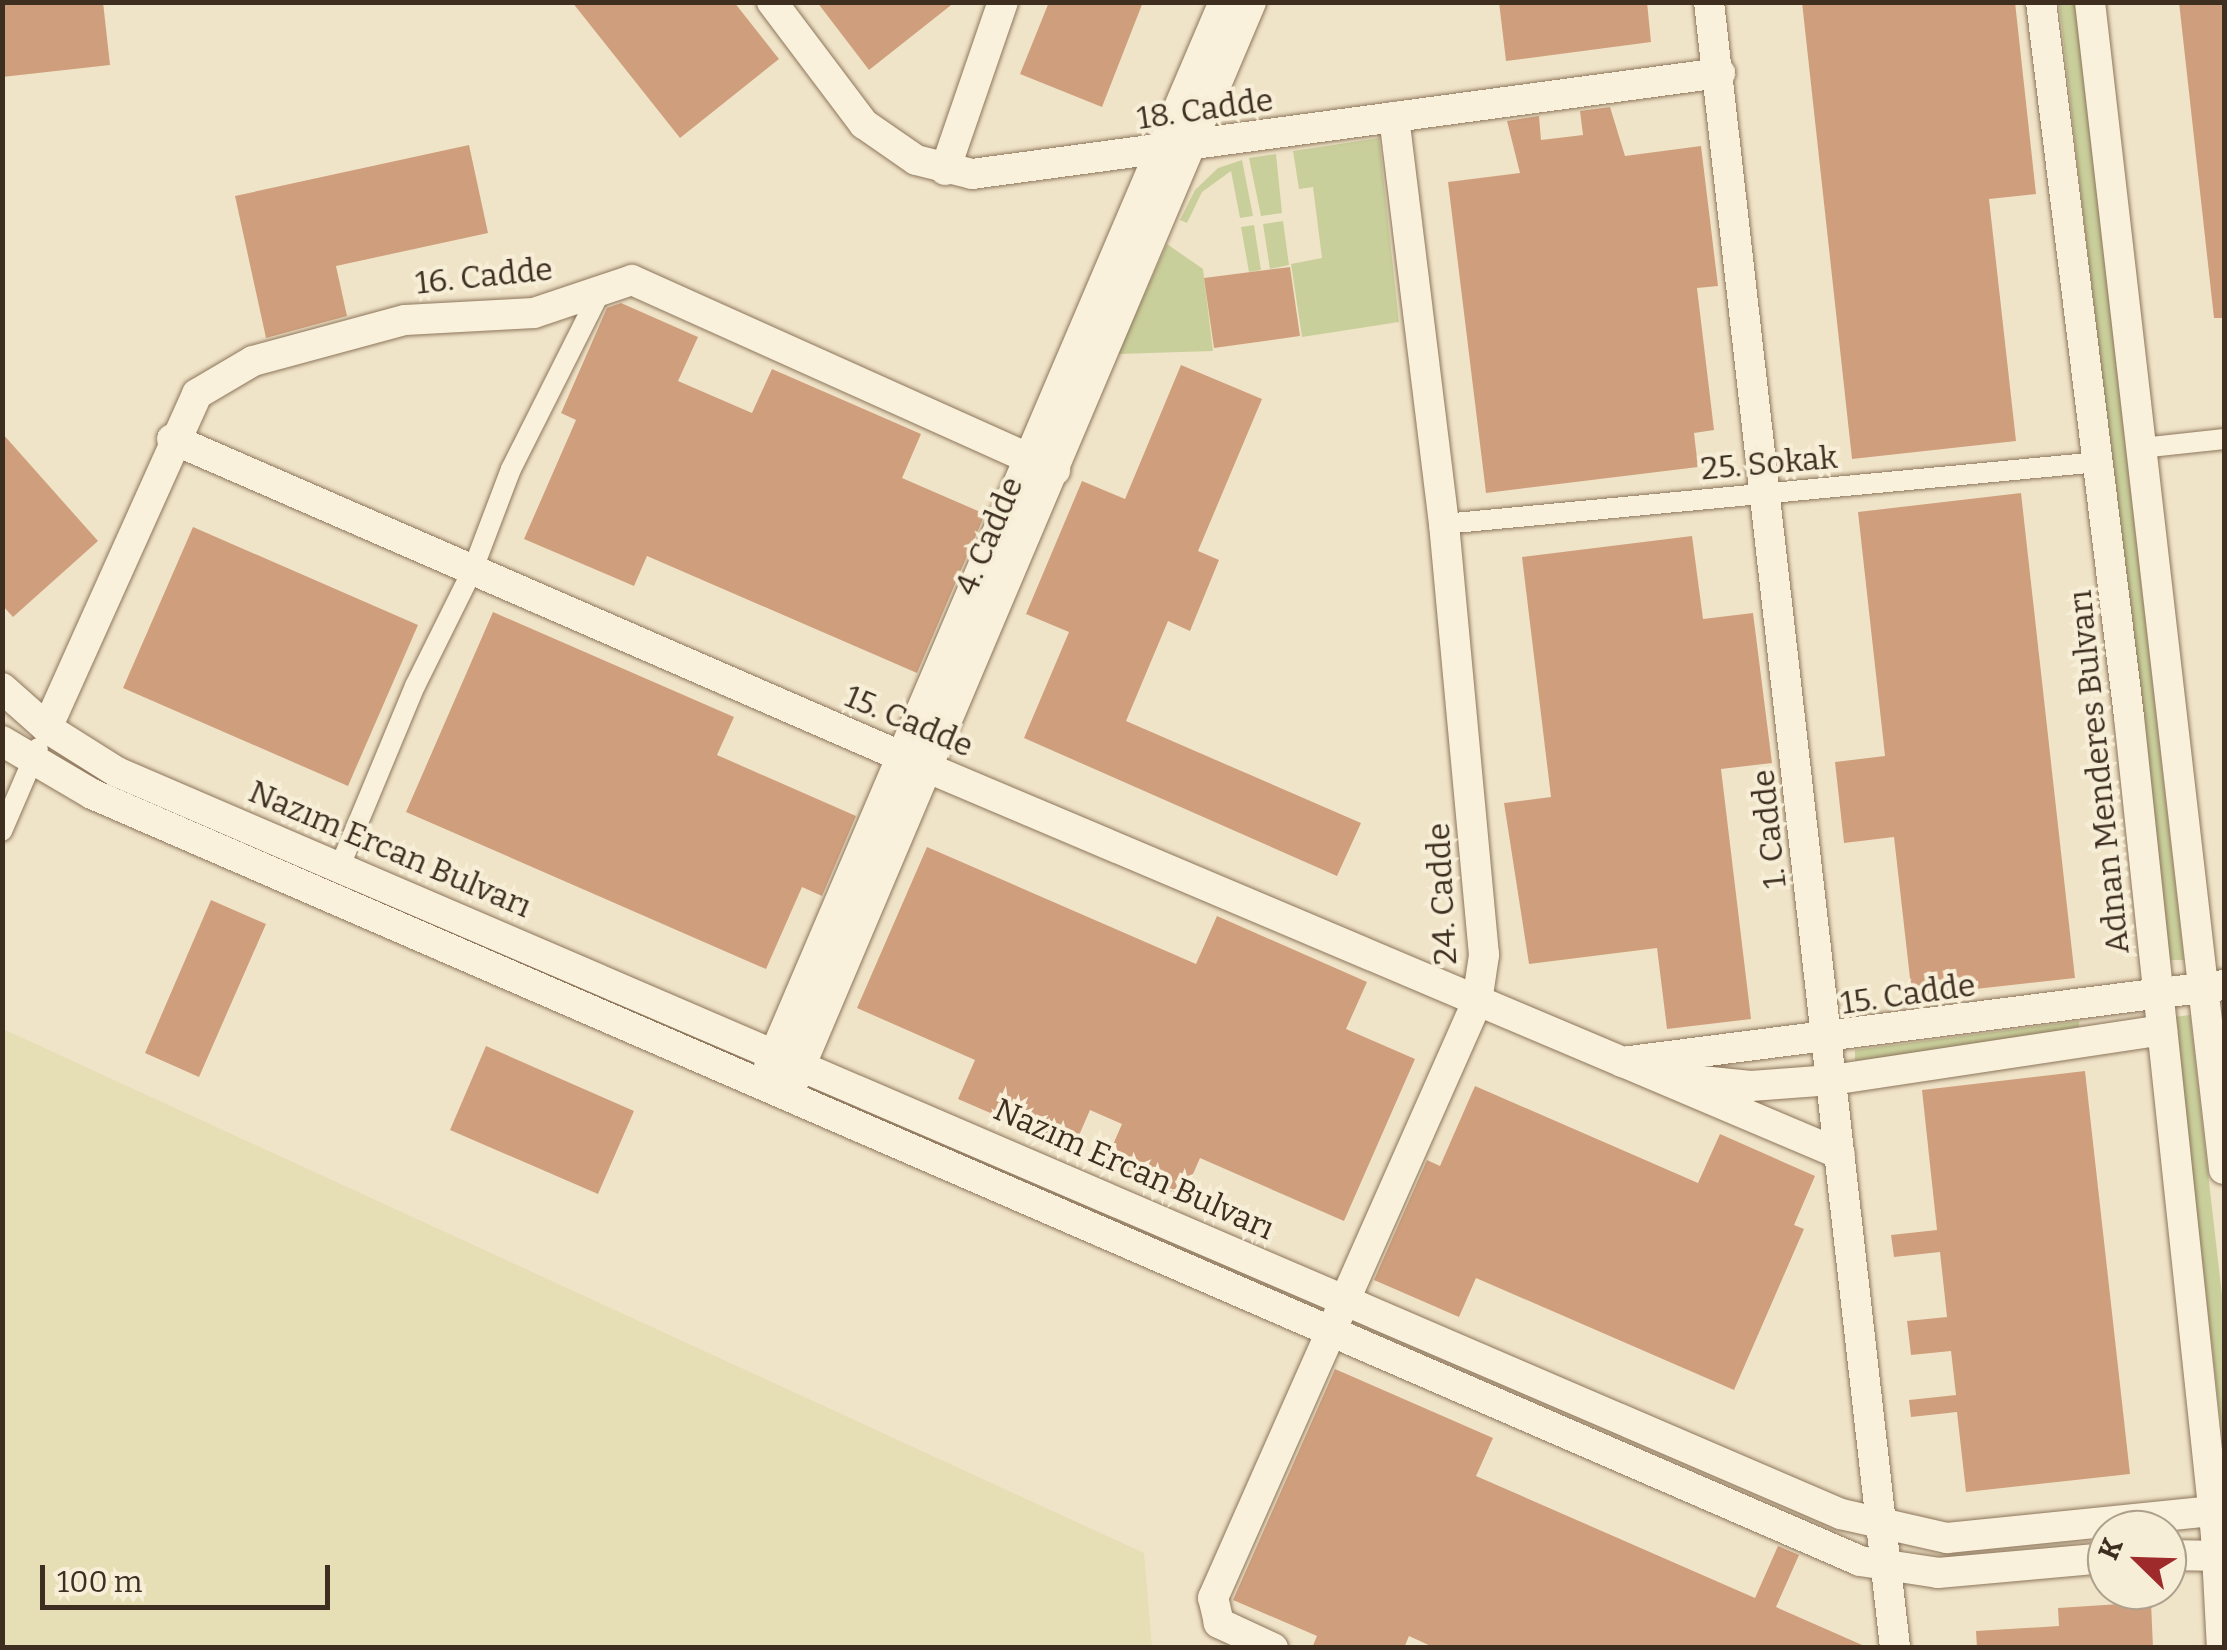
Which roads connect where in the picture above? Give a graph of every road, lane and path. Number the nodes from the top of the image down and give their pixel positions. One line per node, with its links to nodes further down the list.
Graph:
1 (772, 2): 12 (street, 18. Cadde)
2 (1003, 2): 12 (street)
3 (1224, 2): 11 (street, 4. Cadde)
4 (1252, 2): 10 (street, 4. Cadde)
5 (1709, 2): 8 (street, 1. Cadde)
6 (2042, 2): 17 (street, Adnan Menderes Bulvarı)
7 (2090, 2): 16 (street)
8 (1720, 74): 9 (street, 18. Cadde); 19 (street, 1. Cadde)
9 (1394, 116): 10 (street, 18. Cadde); 20 (street, 24. Cadde)
10 (1190, 146): 11 (street, 18. Cadde); 18 (street, 4. Cadde)
11 (1159, 151): 12 (street, 18. Cadde); 18 (street, 4. Cadde)
12 (945, 170)
13 (602, 288): 14 (street, 16. Cadde); 18 (street, 16. Cadde); 21 (street)
14 (172, 439): 21 (street, 15. Cadde); 23 (street, 16. Cadde)
15 (2224, 439): 16 (street)
16 (2142, 448): 29 (street)
17 (2099, 462): 19 (street, 25. Sokak); 30 (street, Adnan Menderes Bulvarı)
18 (1042, 464): 26 (street, 4. Cadde)
19 (1768, 493): 20 (street, 25. Sokak); 33 (street, 1. Cadde)
20 (1444, 524): 31 (street, 24. Cadde)
21 (474, 570): 26 (street, 15. Cadde); 28 (street)
22 (2, 688): 23 (street, Nazım Ercan Bulvarı)
23 (47, 728): 25 (street); 28 (street, Nazım Ercan Bulvarı)
24 (2, 741): 25 (street, Nazım Ercan Bulvarı)
25 (31, 762): 27 (street); 37 (street, Nazım Ercan Bulvarı)
26 (915, 763): 31 (street, 15. Cadde); 34 (street, 4. Cadde)
27 (2, 831)
28 (340, 866): 34 (street, Nazım Ercan Bulvarı)
29 (2214, 986): 30 (street, 15. Cadde); 39 (street)
30 (2158, 995): 32 (street, Adnan Menderes Bulvarı); 33 (street, 15. Cadde)
31 (1477, 1002): 35 (street, 15. Cadde); 40 (street, 24. Cadde)
32 (2162, 1030): 36 (street, 15. Cadde); 43 (street, Adnan Menderes Bulvarı)
33 (1828, 1040): 35 (street, 15. Cadde); 36 (street, 1. Cadde)
34 (789, 1057): 37 (street, 4. Cadde); 40 (street, Nazım Ercan Bulvarı)
35 (1621, 1062): 36 (street, 15. Cadde); 38 (street, 15. Cadde)
36 (1832, 1080): 38 (street, 1. Cadde)
37 (775, 1090): 41 (street, Nazım Ercan Bulvarı)
38 (1840, 1154): 42 (street, 1. Cadde)
39 (2224, 1169)
40 (1342, 1298): 41 (street, 24. Cadde); 42 (street, Nazım Ercan Bulvarı)
41 (1328, 1333): 46 (street, Nazım Ercan Bulvarı); 47 (street, 24. Cadde)
42 (1884, 1528): 43 (street, Nazım Ercan Bulvarı); 46 (street, 1. Cadde)
43 (2221, 1533): 44 (street); 49 (street, Adnan Menderes Bulvarı)
44 (2187, 1546)
45 (2087, 1560): 46 (street, Nazım Ercan Bulvarı)
46 (1889, 1568): 48 (street, 1. Cadde)
47 (1273, 1648)
48 (1895, 1648)
49 (2222, 1648)

